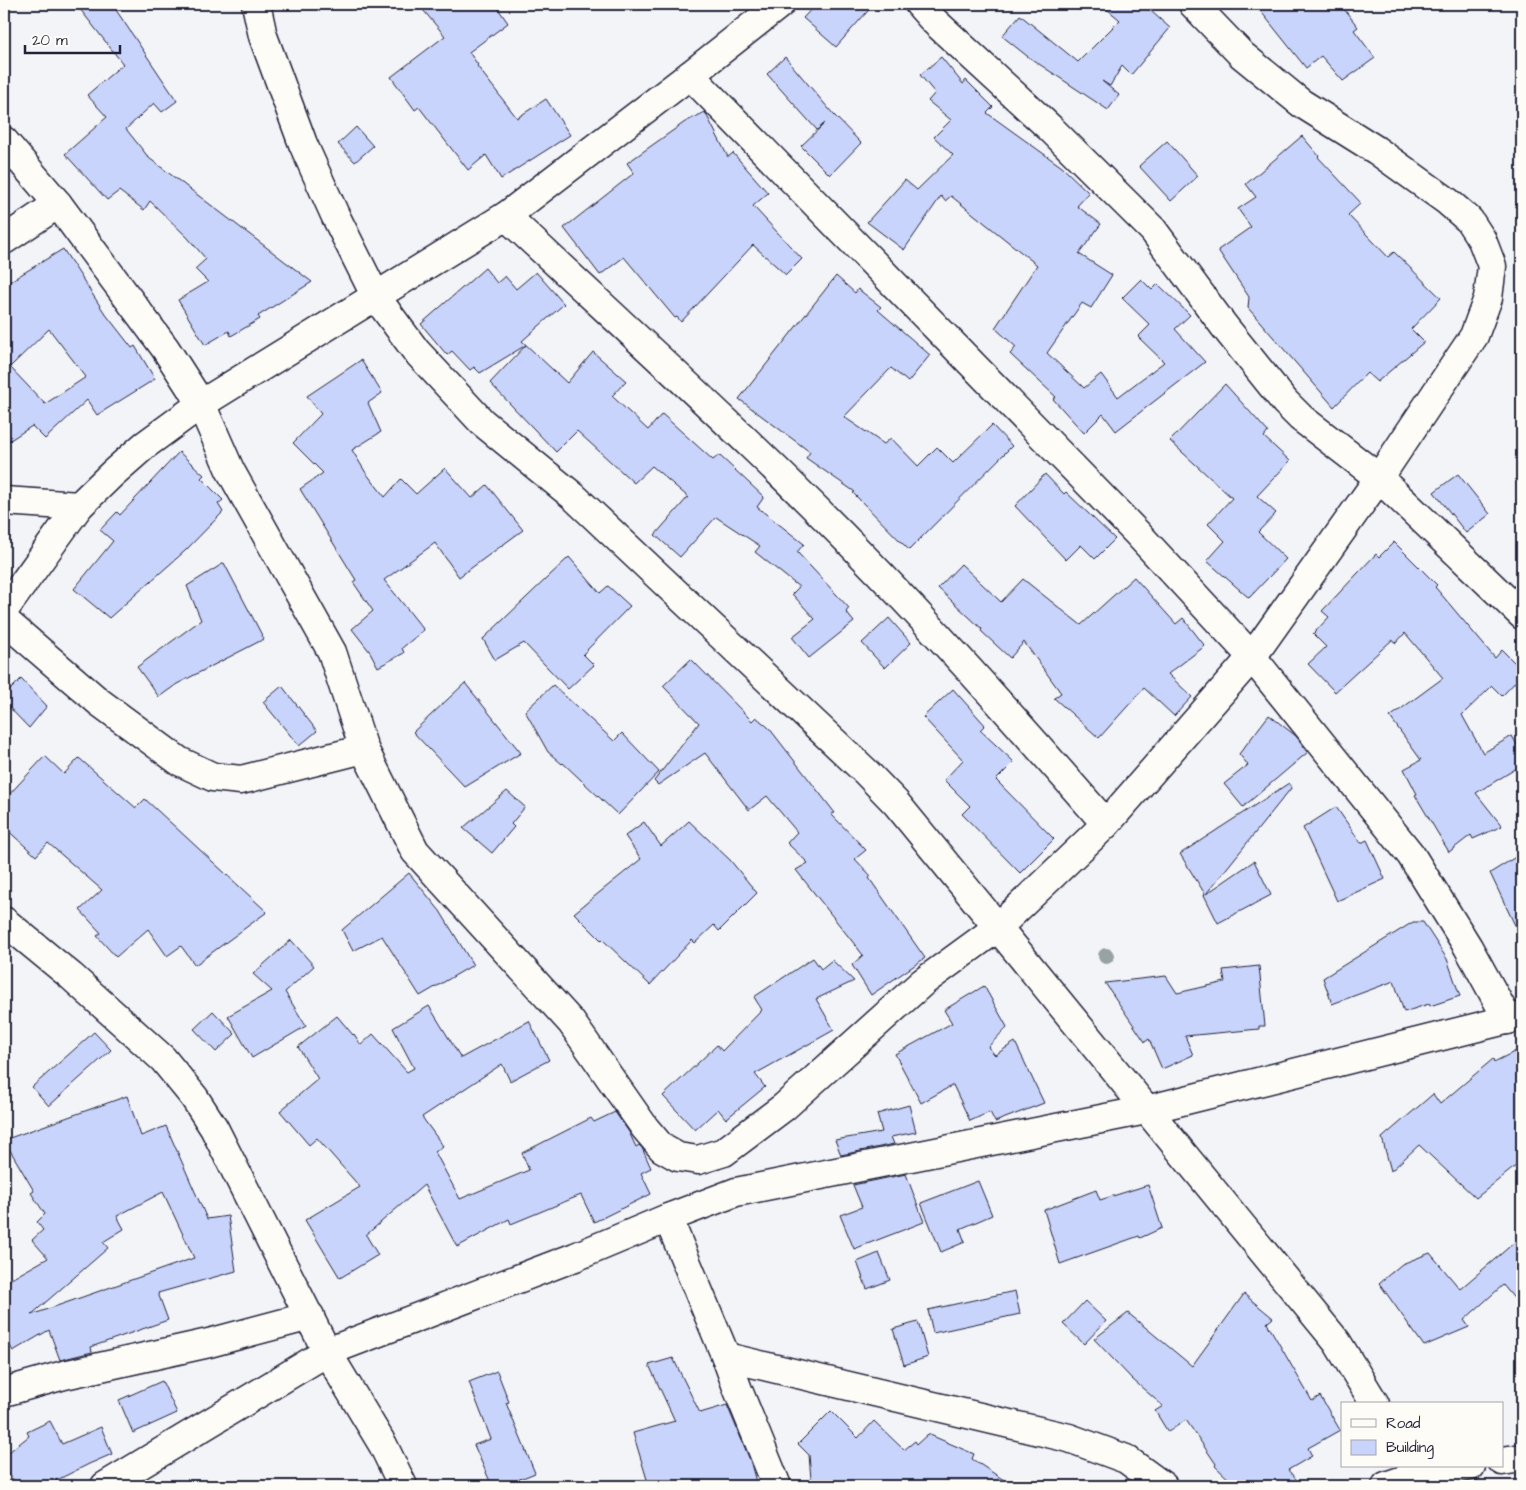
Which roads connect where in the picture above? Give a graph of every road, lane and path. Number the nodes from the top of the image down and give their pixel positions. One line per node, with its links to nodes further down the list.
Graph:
1 (256, 4): 10 (street)
2 (780, 4): 5 (street)
3 (919, 4): 12 (street)
4 (1193, 4): 12 (street)
5 (690, 75): 8 (street); 18 (street)
6 (4, 141): 7 (street)
7 (58, 204): 9 (street); 11 (street)
8 (506, 216): 10 (street); 20 (street)
9 (4, 240)
10 (376, 297): 11 (street); 22 (street)
11 (201, 404): 14 (street); 19 (street)
12 (1380, 478): 16 (street); 18 (street)
13 (4, 501): 14 (street)
14 (79, 506): 15 (street)
15 (4, 610)
16 (1522, 615)
17 (4, 620): 19 (street)
18 (1252, 657): 20 (street); 23 (street)
19 (364, 749): 25 (street)
20 (1106, 824): 22 (street)
21 (4, 921): 28 (street)
22 (997, 928): 24 (street); 25 (street)
23 (1515, 1018): 24 (street)
24 (1146, 1110): 26 (street); 32 (street)
25 (724, 1152): 26 (street)
26 (736, 1192): 27 (street)
27 (668, 1218): 29 (street); 30 (street)
28 (310, 1316): 29 (street); 31 (street)
29 (327, 1352): 37 (street); 38 (street)
30 (726, 1357): 39 (street); 40 (street)
31 (4, 1392)
32 (1374, 1402)
33 (1522, 1458): 34 (street)
34 (1504, 1461)
35 (1460, 1468): 36 (street)
36 (1418, 1476): 41 (street)
37 (105, 1486)
38 (403, 1486)
39 (777, 1486)
40 (1163, 1486)
41 (1386, 1486)

